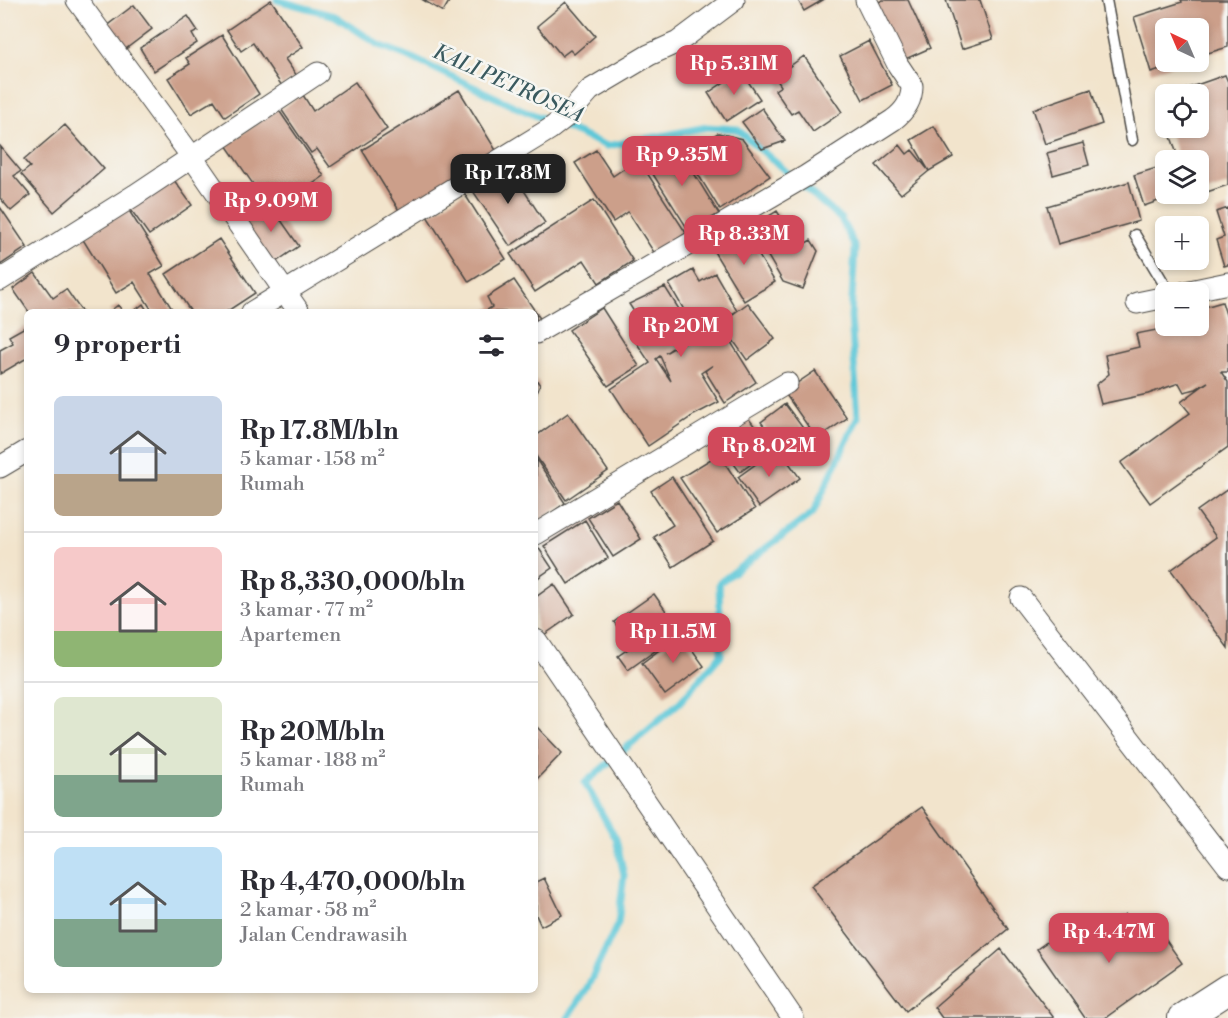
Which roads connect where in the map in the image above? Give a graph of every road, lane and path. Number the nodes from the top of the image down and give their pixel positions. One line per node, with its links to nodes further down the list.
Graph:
1 (76, 0): 7 (street)
2 (734, 0): 13 (street)
3 (866, 0): 18 (street)
4 (1106, 0): 6 (lane)
5 (318, 73): 7 (street)
6 (1132, 140)
7 (192, 157): 9 (street); 13 (street)
8 (1135, 235): 10 (lane)
9 (0, 280)
10 (1164, 282)
11 (1228, 283): 12 (street)
12 (1209, 287)
13 (285, 292): 16 (street); 17 (street)
14 (1155, 299): 15 (street)
15 (1137, 303)
16 (257, 309)
17 (297, 309)
18 (538, 332)
19 (787, 383): 22 (street)
20 (24, 453): 21 (street)
21 (0, 467)
22 (538, 533)
23 (1021, 598): 25 (street)
24 (538, 643): 27 (street)
25 (1228, 866)
26 (1228, 989): 28 (main road)
27 (793, 1018)
28 (1183, 1018)

